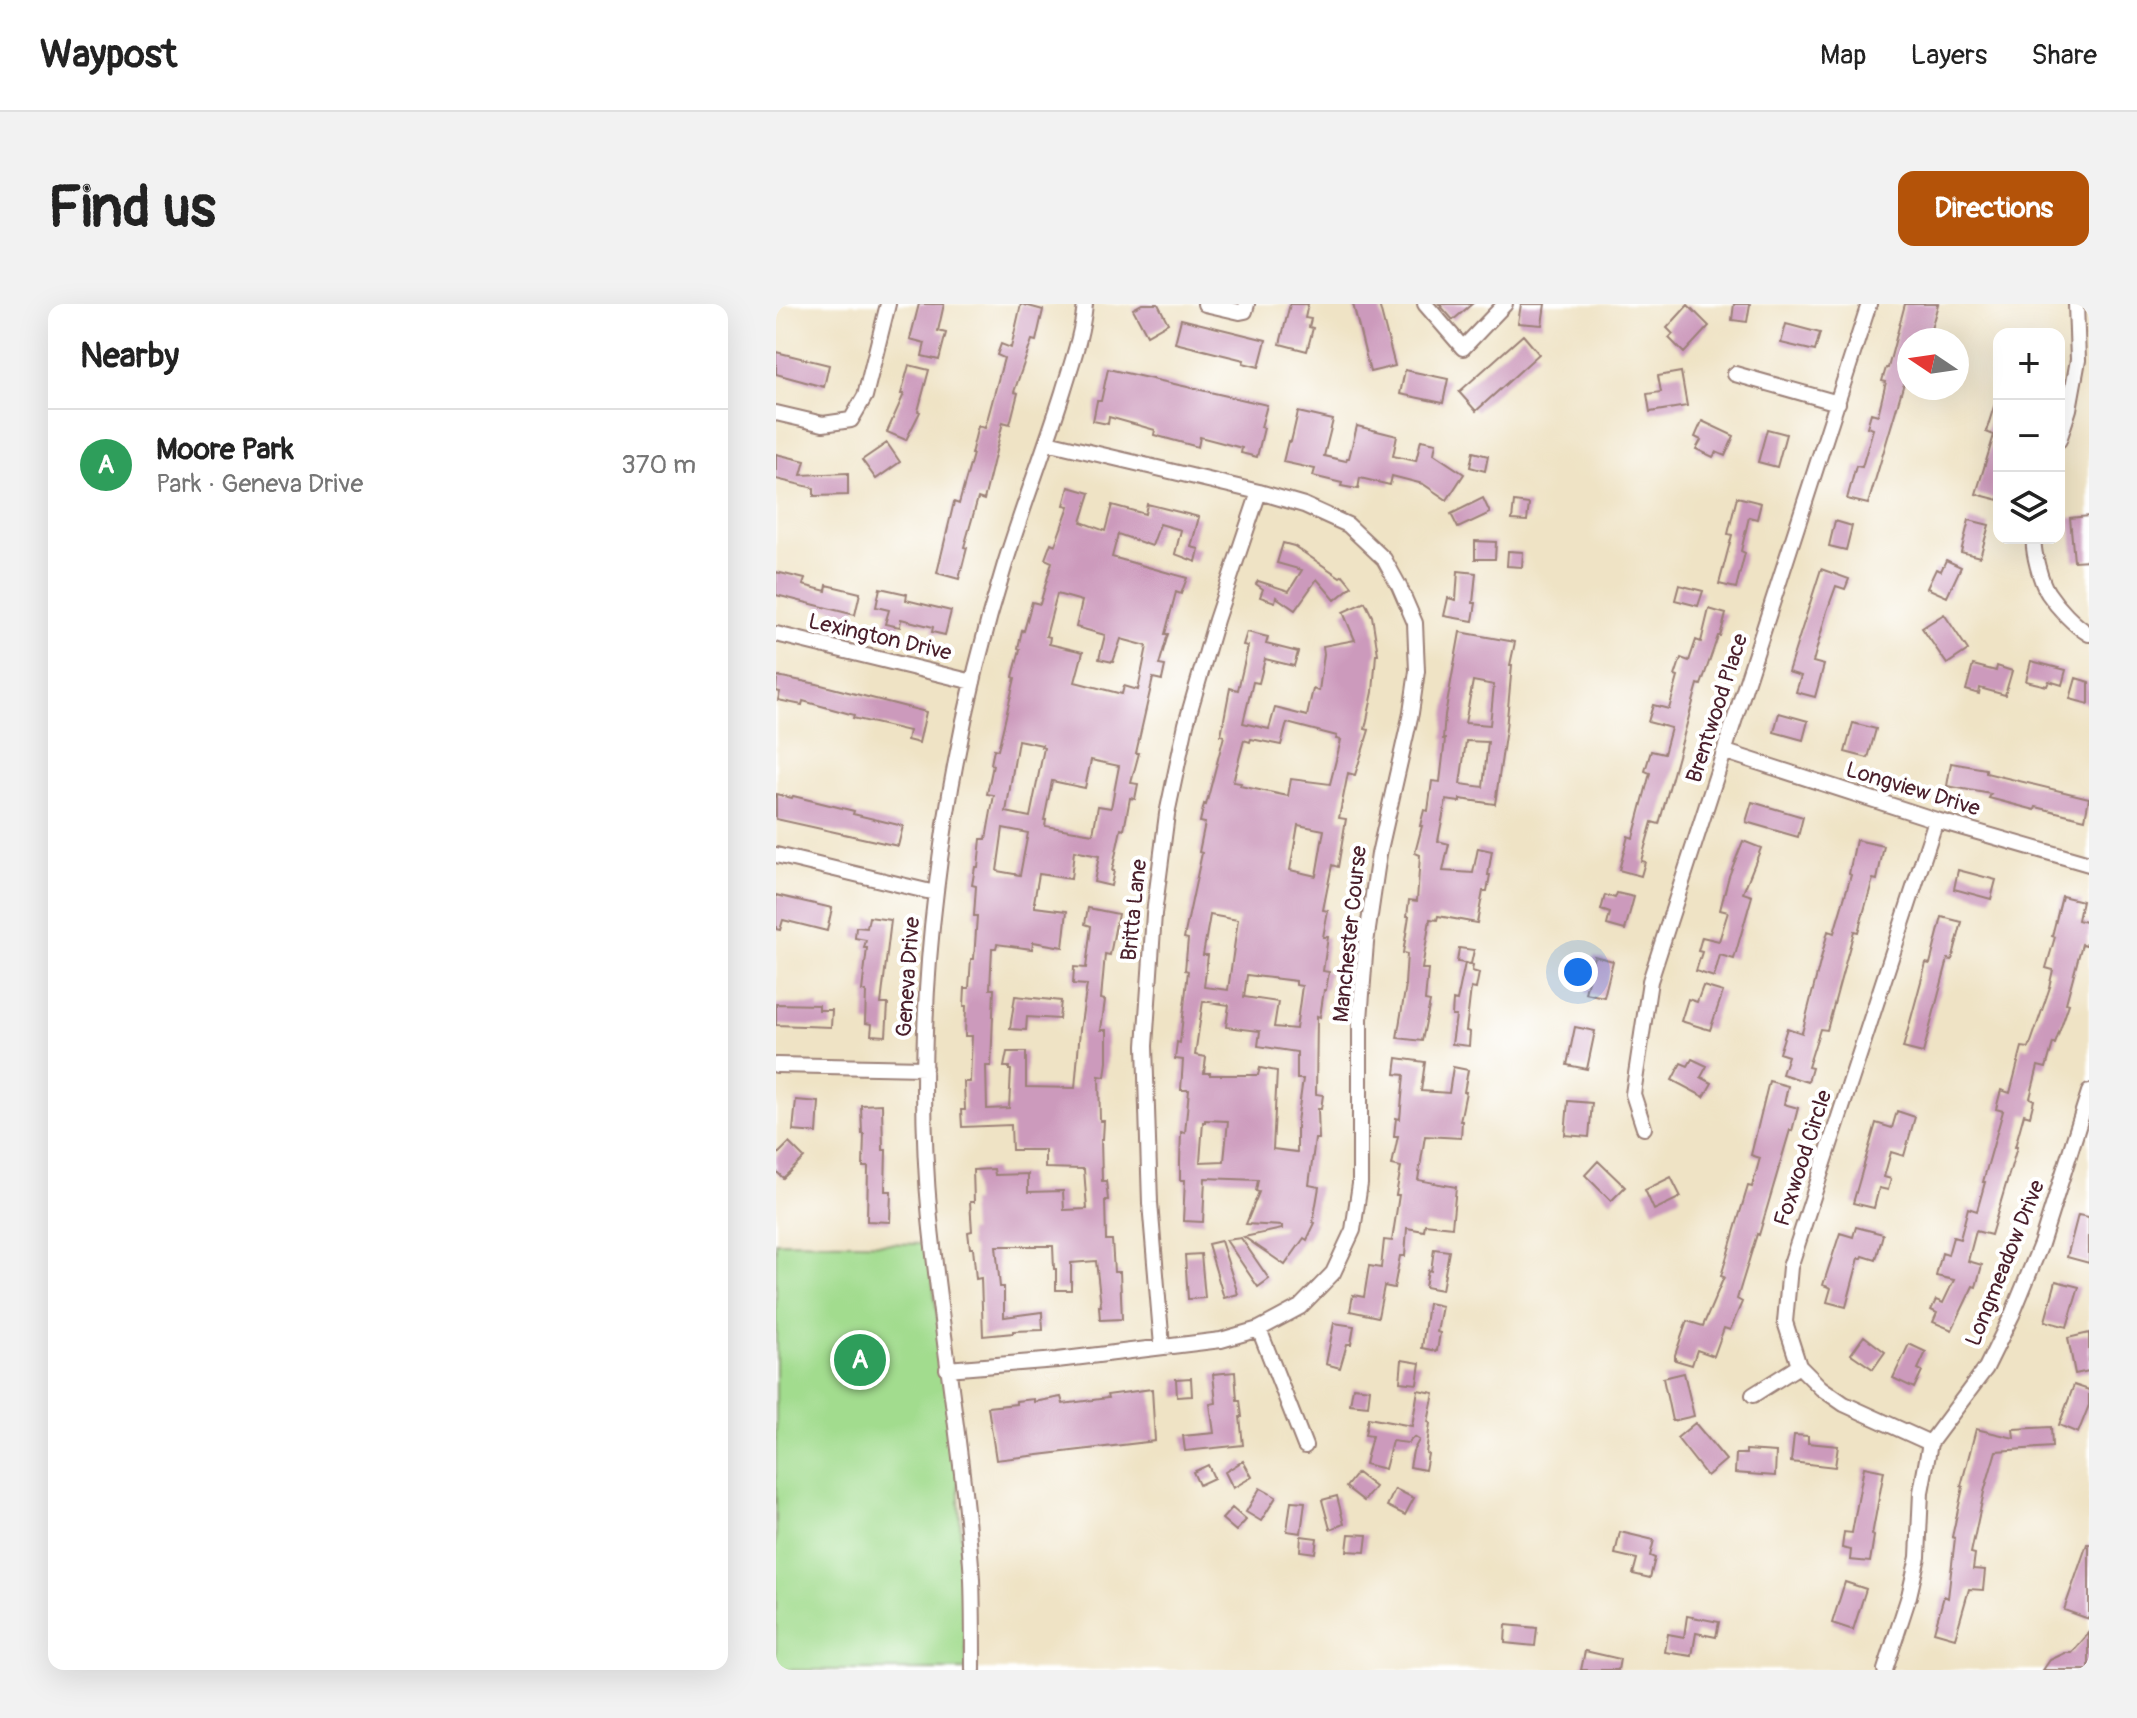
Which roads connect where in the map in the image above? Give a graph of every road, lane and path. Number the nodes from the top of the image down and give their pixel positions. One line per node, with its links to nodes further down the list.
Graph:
1 (888, 304): 11 (street)
2 (1085, 304): 13 (street, Geneva Drive)
3 (1205, 304): 4 (street)
4 (1247, 304)
5 (1425, 304): 6 (street)
6 (1505, 304)
7 (1869, 304): 10 (street, Brentwood Place)
8 (2076, 304): 12 (street)
9 (1735, 374): 10 (street)
10 (1838, 403): 19 (street, Brentwood Place)
11 (776, 413)
12 (2065, 421)
13 (1047, 442): 14 (street, Manchester Course); 18 (street, Geneva Drive)
14 (1259, 492): 28 (street, Manchester Course); 29 (street, Britta Lane)
15 (2033, 544): 17 (street)
16 (776, 634): 18 (street, Lexington Drive)
17 (2089, 634)
18 (973, 682): 23 (street, Geneva Drive)
19 (1726, 752): 20 (street, Longview Drive); 27 (street, Brentwood Place)
20 (1936, 820): 22 (street, Longview Drive); 30 (street, Foxwood Circle)
21 (776, 855): 23 (street)
22 (2089, 864)
23 (935, 893): 25 (street, Geneva Drive)
24 (776, 1065): 25 (street)
25 (925, 1068): 31 (street, Geneva Drive)
26 (2089, 1092): 33 (street, Longmeadow Drive)
27 (1644, 1128)
28 (1259, 1329): 29 (street, Manchester Course); 34 (street)
29 (1162, 1346): 31 (street, Manchester Course)
30 (1799, 1366): 32 (street); 33 (street, Foxwood Circle)
31 (947, 1369): 35 (street, Geneva Drive)
32 (1753, 1395)
33 (1930, 1443): 36 (street, Longmeadow Drive)
34 (1305, 1446)
35 (973, 1670)
36 (1885, 1670)

